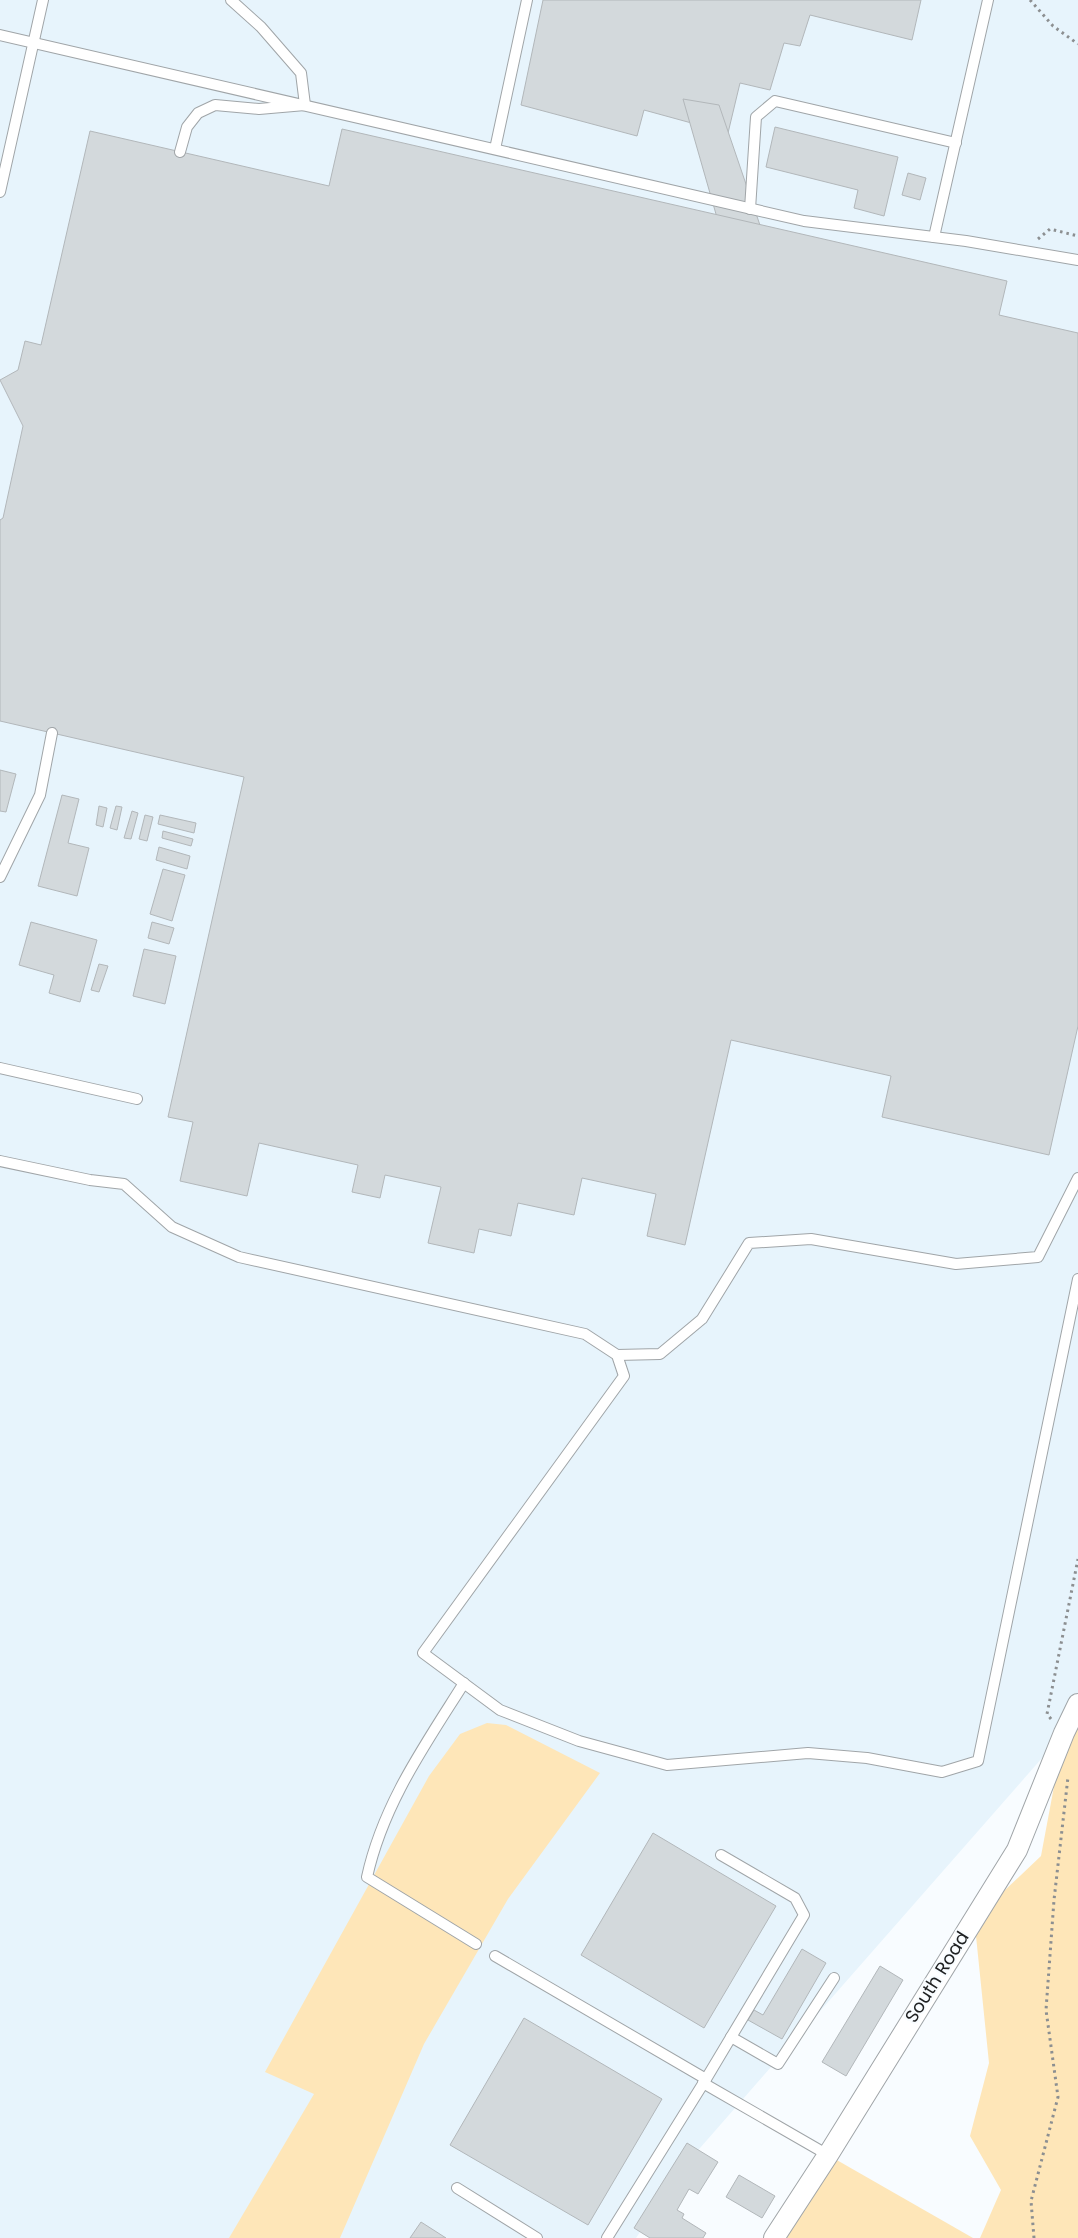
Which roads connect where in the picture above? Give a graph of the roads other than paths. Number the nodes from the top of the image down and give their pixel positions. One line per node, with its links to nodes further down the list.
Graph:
1 (43, 0): 6 (lane)
2 (231, 0): 7 (lane)
3 (526, 0): 9 (lane)
4 (988, 0): 8 (lane)
5 (0, 35): 6 (lane)
6 (34, 42): 7 (lane); 11 (lane)
7 (305, 105): 9 (lane); 10 (lane)
8 (956, 143): 12 (lane); 13 (lane)
9 (495, 149): 12 (lane)
10 (180, 152)
11 (0, 192)
12 (750, 209): 13 (lane)
13 (934, 237): 14 (lane)
14 (1078, 260)
15 (52, 733): 16 (lane)
16 (0, 877)
17 (0, 1068): 18 (lane)
18 (137, 1099)
19 (0, 1161): 22 (lane)
20 (1078, 1178): 22 (lane)
21 (1078, 1279): 23 (lane)
22 (617, 1355): 23 (lane)
23 (464, 1683): 26 (lane)
24 (1078, 1704): 31 (street, South Road)
25 (721, 1855): 29 (lane)
26 (476, 1944)
27 (495, 1956): 30 (lane)
28 (834, 1978): 29 (lane)
29 (731, 2037): 30 (lane)
30 (705, 2081): 31 (lane); 34 (lane)
31 (828, 2155): 35 (street, South Road)
32 (457, 2188): 33 (lane)
33 (537, 2238)
34 (607, 2238)
35 (774, 2238)

